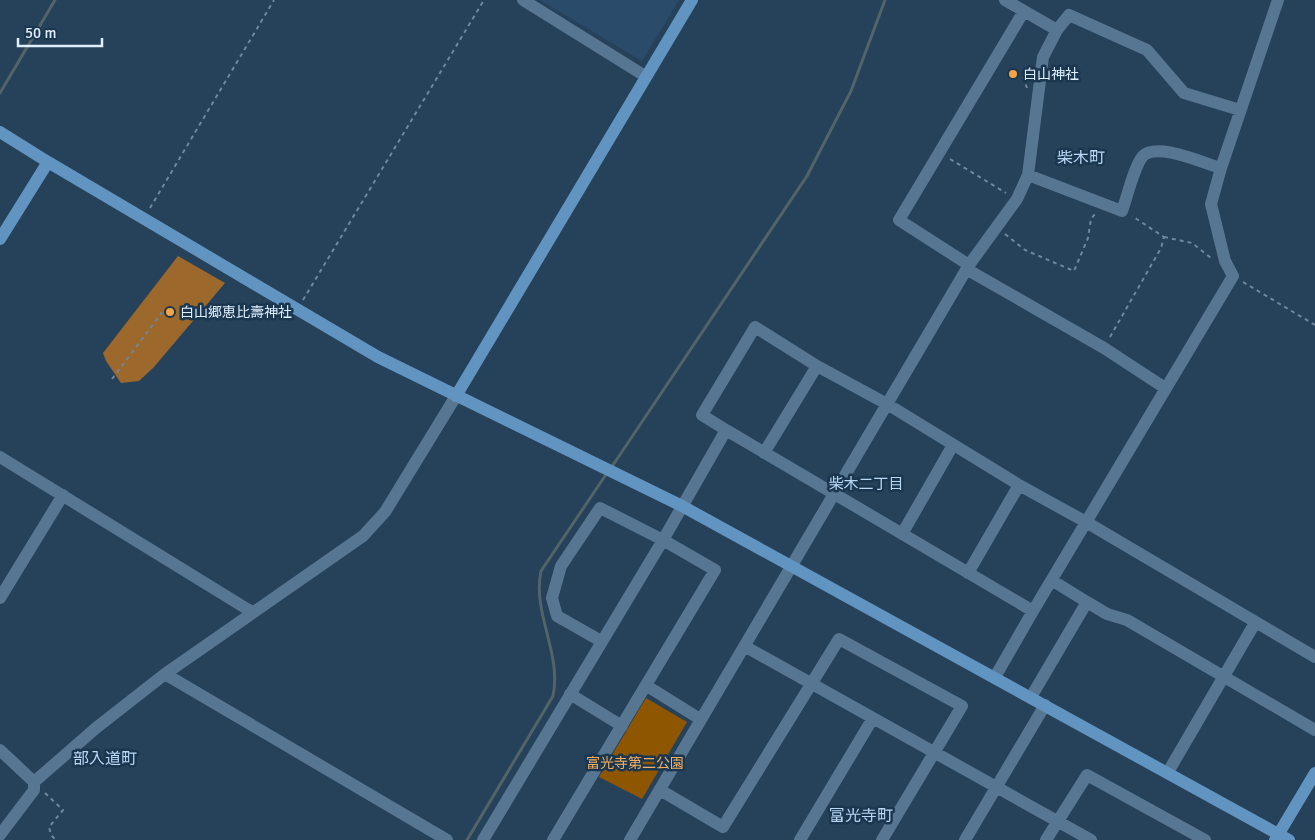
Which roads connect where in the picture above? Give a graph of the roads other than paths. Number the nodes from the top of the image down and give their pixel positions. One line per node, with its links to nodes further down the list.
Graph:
1 (523, 0): 7 (street)
2 (692, 0): 7 (street)
3 (1005, 0): 5 (street)
4 (1278, 0): 8 (street)
5 (1024, 11): 6 (street); 15 (street)
6 (1057, 30): 8 (street); 12 (street)
7 (645, 76): 19 (street)
8 (1240, 110): 11 (street)
9 (0, 132): 10 (street)
10 (48, 162): 13 (street); 19 (street)
11 (1221, 168): 12 (street); 16 (street)
12 (1028, 175): 15 (street)
13 (0, 239)
14 (1214, 260): 16 (street)
15 (969, 267): 18 (street); 20 (street)
16 (1233, 276): 18 (street)
17 (817, 366): 20 (street); 21 (street); 23 (street)
18 (1165, 388): 29 (street)
19 (456, 396): 28 (street); 38 (street)
20 (887, 404): 22 (street); 27 (street)
21 (726, 430): 23 (street); 28 (street)
22 (953, 445): 25 (street); 30 (street)
23 (764, 453): 27 (street)
24 (0, 458): 26 (street)
25 (1019, 485): 29 (street); 33 (street)
26 (63, 495): 35 (street); 38 (street)
27 (834, 495): 30 (street); 32 (street)
28 (682, 506): 31 (street); 32 (street)
29 (1086, 522): 34 (street); 39 (street)
30 (902, 534): 33 (street)
31 (663, 540): 40 (street); 40 (street); 47 (street)
32 (792, 566): 41 (street); 45 (street)
33 (968, 573): 37 (street)
34 (1053, 581): 36 (street); 37 (street)
35 (0, 598)
36 (1087, 602): 44 (street); 49 (street)
37 (1033, 611): 45 (street)
38 (252, 612): 43 (street)
39 (1255, 623): 42 (street); 44 (street)
40 (601, 641): 48 (street)
41 (746, 647): 46 (street); 52 (street)
42 (1315, 657)
43 (165, 674): 59 (street); 65 (street)
44 (1224, 676): 54 (street); 57 (street)
45 (995, 677): 49 (street)
46 (811, 684): 51 (street); 55 (street); 61 (street)
47 (647, 686): 52 (street); 53 (street)
48 (570, 694): 53 (street); 66 (street)
49 (1031, 697): 50 (street)
50 (1045, 706): 57 (street); 60 (street)
51 (873, 718): 55 (street); 69 (street)
52 (700, 719): 61 (street)
53 (622, 726): 67 (street)
54 (1315, 730)
55 (934, 753): 60 (street); 70 (street)
56 (2, 757): 59 (street)
57 (1168, 772): 64 (street)
58 (1315, 773): 64 (street)
59 (34, 782): 63 (street)
60 (998, 787): 62 (street); 71 (street)
61 (660, 790): 68 (street)
62 (1057, 821): 72 (street); 73 (street); 74 (street)
63 (1, 832)
64 (1281, 838)
65 (447, 840)
66 (484, 840)
67 (553, 840)
68 (630, 840)
69 (800, 840)
70 (882, 840)
71 (965, 840)
72 (1046, 840)
73 (1092, 840)
74 (1205, 840)

